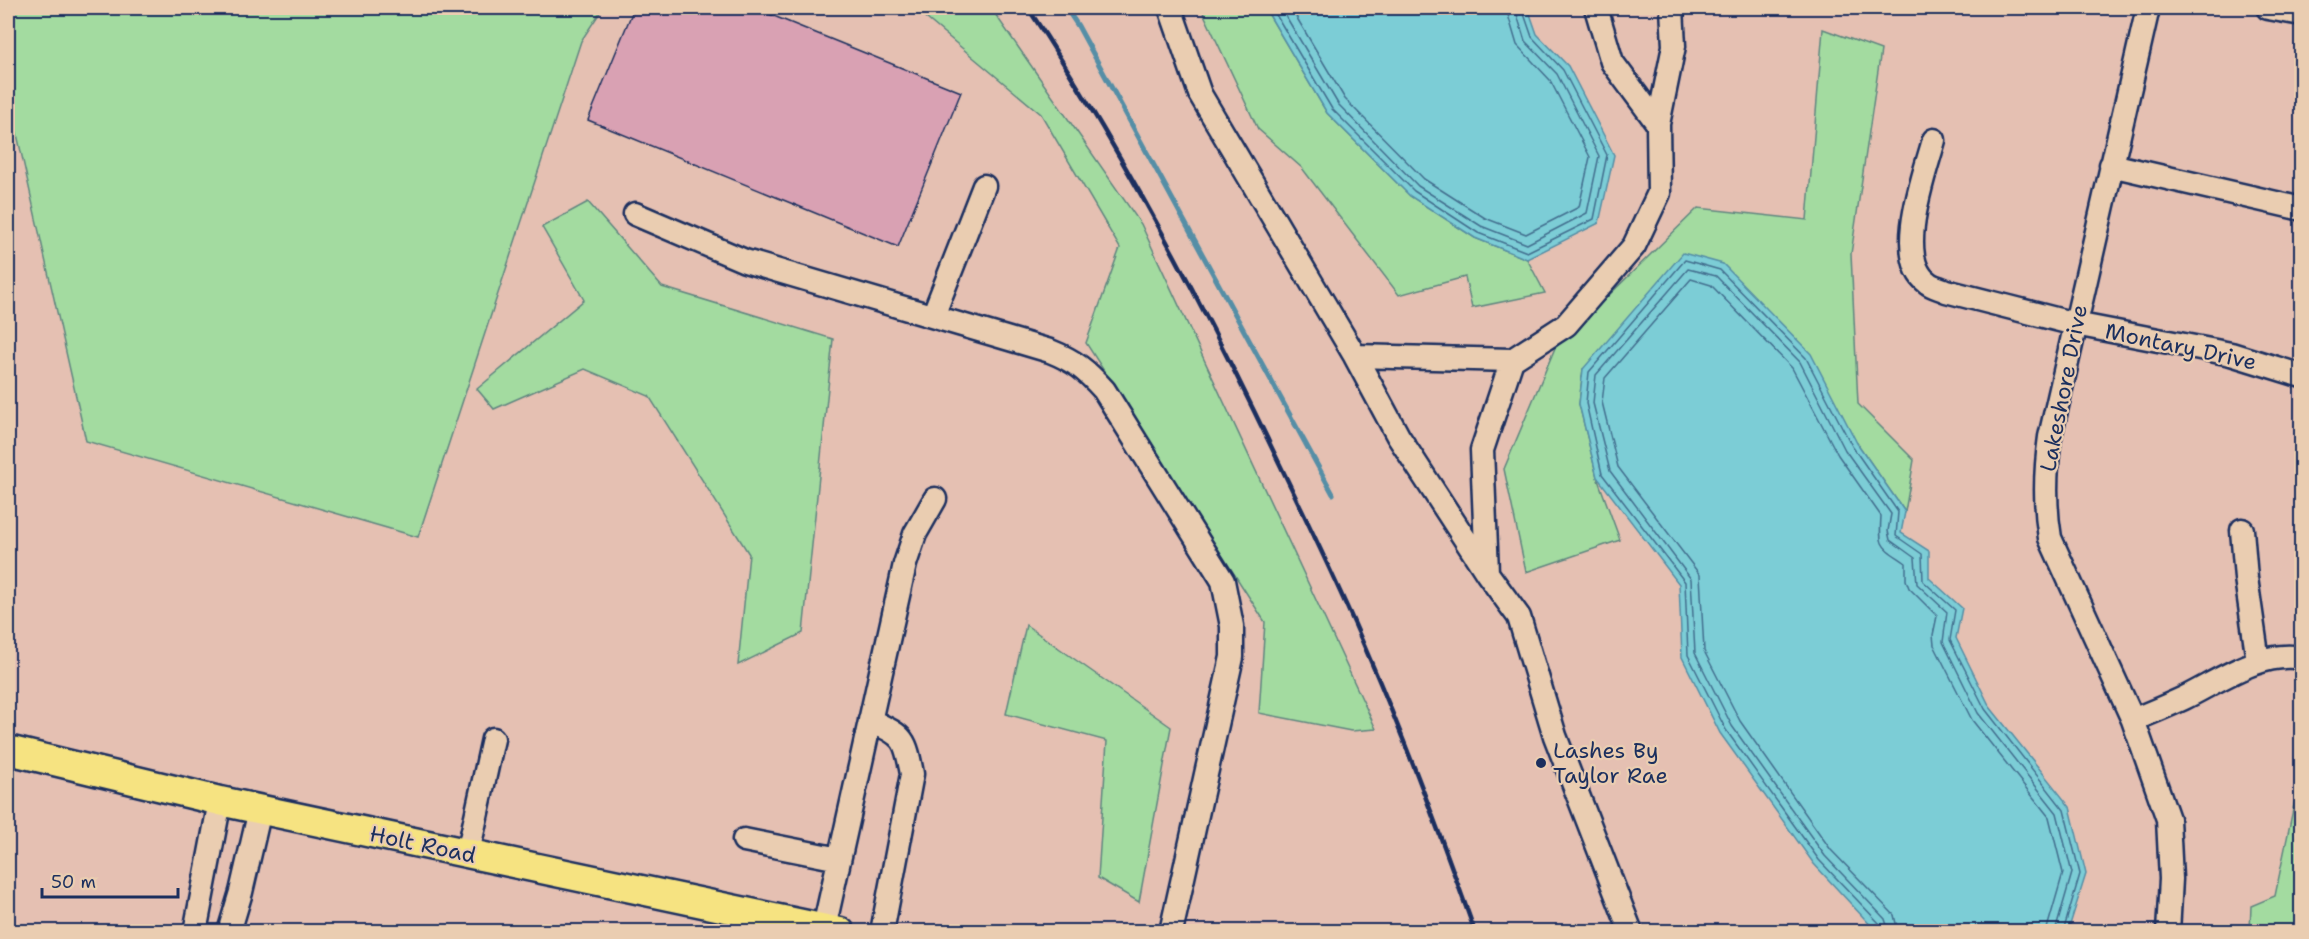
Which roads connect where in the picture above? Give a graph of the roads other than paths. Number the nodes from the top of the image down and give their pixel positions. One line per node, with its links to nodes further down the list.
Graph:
1 (1170, 8): 15 (street)
2 (1596, 8): 7 (street)
3 (1672, 8): 7 (street)
4 (2148, 8): 9 (street, Lakeshore Drive)
5 (2268, 8): 6 (street)
6 (2301, 14)
7 (1658, 124): 16 (street)
8 (1934, 140): 14 (street, Montary Drive)
9 (2111, 165): 11 (street); 14 (street, Lakeshore Drive)
10 (984, 186): 13 (street)
11 (2301, 209)
12 (635, 214): 13 (street)
13 (933, 316): 36 (street)
14 (2075, 324): 17 (street, Montary Drive); 24 (street, Lakeshore Drive)
15 (1355, 356): 16 (street); 20 (street)
16 (1512, 360): 20 (street)
17 (2301, 376)
18 (935, 499): 23 (street)
19 (2242, 530): 22 (street)
20 (1487, 573): 37 (street)
21 (2301, 658): 22 (street)
22 (2258, 662): 24 (street)
23 (870, 720): 31 (street); 35 (street)
24 (2133, 720): 38 (street, Lakeshore Drive)
25 (493, 739): 30 (street)
26 (8, 750): 27 (main road, Holt Road)
27 (220, 801): 28 (main road, Holt Road); 33 (street)
28 (260, 810): 30 (main road, Holt Road); 34 (street)
29 (744, 840): 31 (street)
30 (468, 853): 32 (main road, Holt Road)
31 (839, 859): 32 (street)
32 (832, 930)
33 (195, 932)
34 (229, 932)
35 (882, 932)
36 (1171, 932)
37 (1631, 932)
38 (2168, 932)

